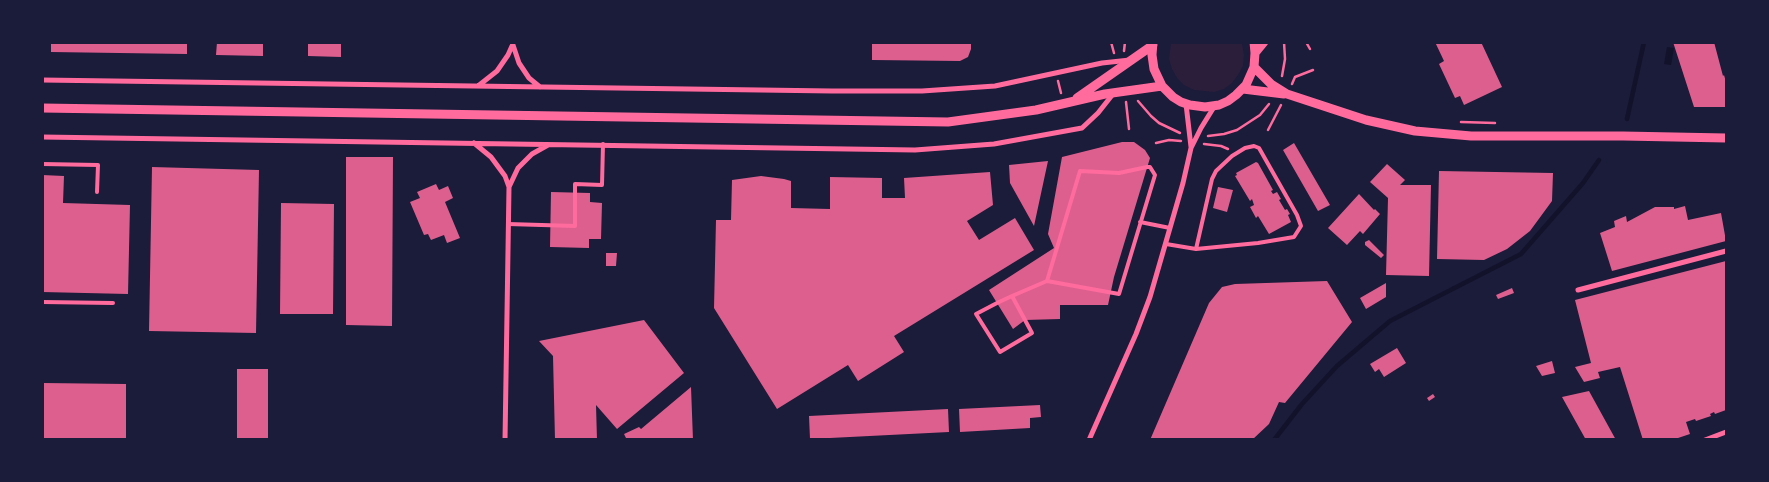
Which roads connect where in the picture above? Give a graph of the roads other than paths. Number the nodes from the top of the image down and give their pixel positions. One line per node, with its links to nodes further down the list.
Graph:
1 (1254, 42): 5 (street)
2 (1264, 42): 5 (street)
3 (512, 44): 9 (street); 11 (street)
4 (1153, 44): 6 (street); 10 (street)
5 (1255, 53): 7 (street)
6 (1135, 59): 11 (street); 15 (street)
7 (1254, 67): 12 (street); 14 (street)
8 (42, 80): 9 (street)
9 (478, 86): 11 (street)
10 (1162, 86): 13 (street); 16 (street)
11 (540, 87)
12 (1243, 89): 14 (street); 17 (street)
13 (1114, 93): 15 (street); 23 (street)
14 (1287, 94): 20 (street)
15 (1075, 100): 18 (street)
16 (1186, 104): 17 (street); 24 (street)
17 (1214, 106): 24 (street)
18 (42, 108)
19 (42, 137): 21 (street)
20 (1726, 138)
21 (473, 142): 22 (street); 26 (street)
22 (550, 144): 23 (street); 26 (street)
23 (603, 144): 29 (lane)
24 (1191, 148): 30 (street)
25 (42, 164): 27 (lane)
26 (509, 187): 29 (street)
27 (98, 192)
28 (1140, 222): 30 (lane); 34 (lane); 34 (lane)
29 (508, 224): 40 (street)
30 (1170, 228): 31 (street)
31 (1166, 244): 32 (lane); 41 (street)
32 (1196, 249): 32 (lane)
33 (1726, 251): 35 (street)
34 (1047, 282): 36 (lane)
35 (1578, 290)
36 (1012, 296): 36 (lane)
37 (42, 302): 38 (lane)
38 (113, 303)
39 (1726, 432): 42 (street)
40 (506, 440)
41 (1089, 440)
42 (1704, 440)

